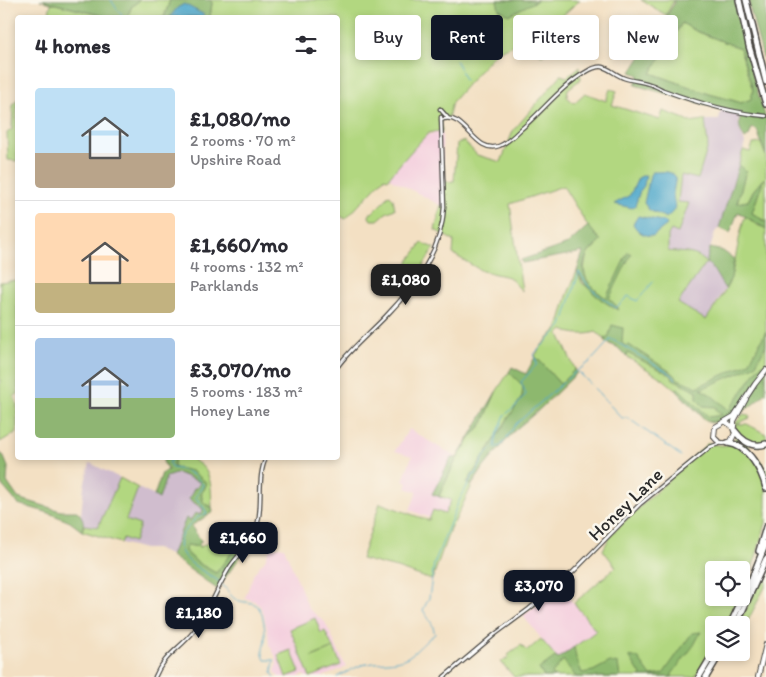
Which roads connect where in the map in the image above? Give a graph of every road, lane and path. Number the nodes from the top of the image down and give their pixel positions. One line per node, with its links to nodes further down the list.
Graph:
1 (739, 0): 4 (highway)
2 (746, 0): 3 (highway)
3 (766, 82)
4 (766, 104)
5 (440, 109): 7 (street)
6 (766, 116): 7 (street)
7 (448, 118): 8 (street)
8 (340, 364)
9 (766, 370): 10 (main road)
10 (746, 397): 11 (main road); 12 (main road)
11 (726, 422): 12 (main road); 13 (main road)
12 (734, 430): 15 (main road); 16 (highway)
13 (714, 437): 14 (main road); 17 (street, Honey Lane)
14 (721, 443): 15 (main road); 17 (street, Honey Lane)
15 (728, 443): 19 (highway)
16 (766, 444)
17 (710, 447): 30 (street, Honey Lane)
18 (265, 460): 29 (street)
19 (766, 488)
20 (766, 527): 23 (highway)
21 (766, 544): 23 (highway)
22 (766, 559): 25 (highway)
23 (752, 578): 24 (highway)
24 (734, 616)
25 (740, 616)
26 (766, 644): 33 (main road)
27 (709, 661): 31 (highway)
28 (716, 661): 32 (highway)
29 (155, 677)
30 (444, 677)
31 (699, 677)
32 (706, 677)
33 (758, 677)

